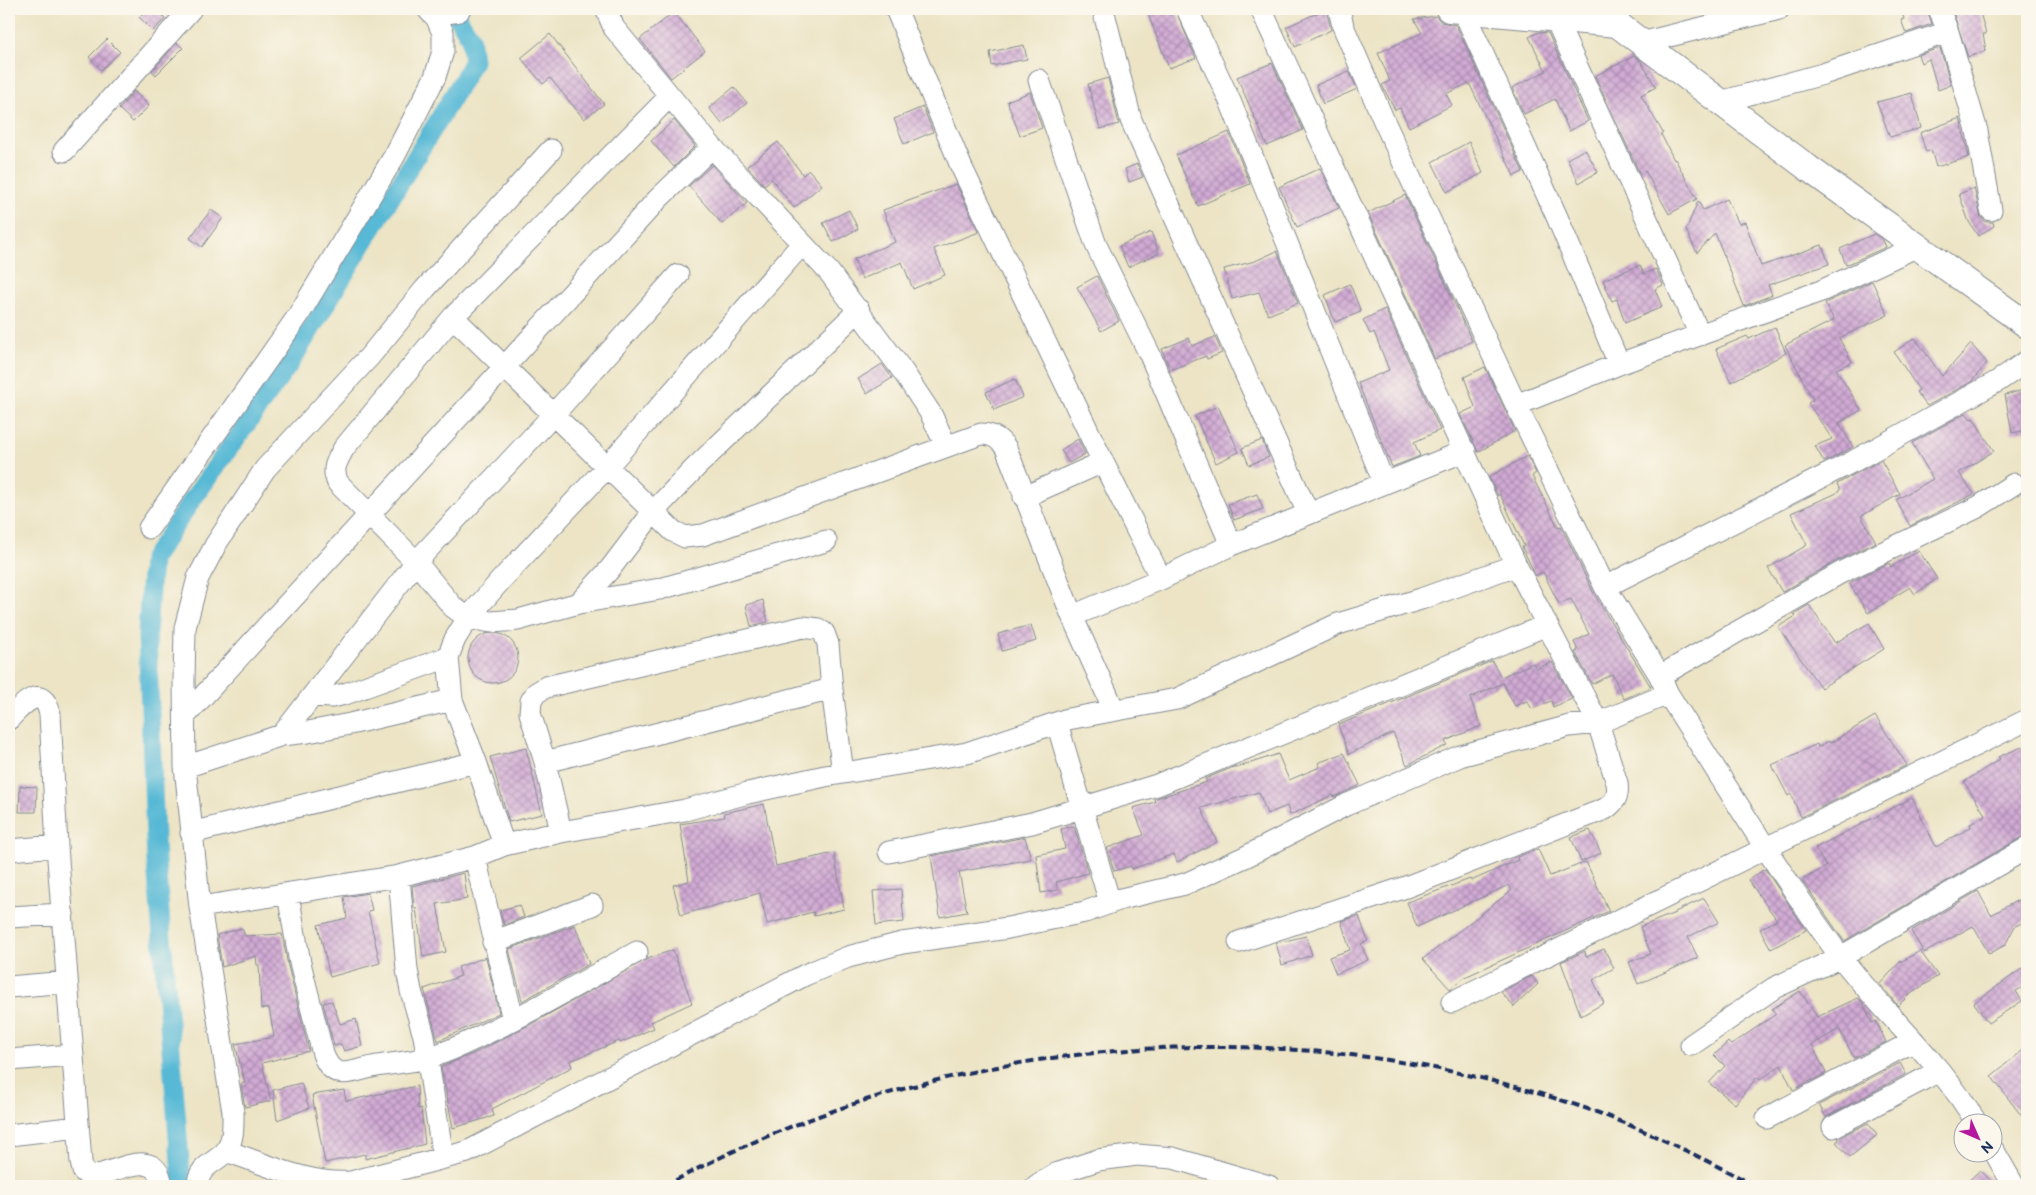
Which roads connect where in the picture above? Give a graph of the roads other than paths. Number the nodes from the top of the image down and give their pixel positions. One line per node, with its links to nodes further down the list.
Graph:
1 (192, 9): 20 (street)
2 (606, 9): 17 (street)
3 (896, 9): 37 (street)
4 (1103, 9): 43 (street)
5 (1187, 9): 39 (street)
6 (1260, 9): 36 (street)
7 (1339, 9): 33 (street)
8 (1456, 9): 13 (main road); 31 (street)
9 (1779, 9): 15 (street)
10 (1940, 9): 14 (street)
11 (442, 10): 45 (street)
12 (1618, 17): 13 (main road); 15 (main road)
13 (1555, 18): 29 (street)
14 (1948, 32): 18 (street); 22 (street)
15 (1641, 42): 18 (main road)
16 (1039, 80): 47 (street)
17 (670, 96): 19 (street); 27 (street)
18 (1720, 102): 24 (main road)
19 (712, 147): 23 (street); 32 (street)
20 (64, 150)
21 (550, 150): 62 (street)
22 (1990, 210)
23 (802, 244): 26 (street); 38 (street)
24 (1918, 246): 28 (main road); 29 (street)
25 (678, 275): 34 (street)
26 (859, 310): 35 (street); 42 (street)
27 (453, 317): 32 (street); 44 (street)
28 (2027, 324)
29 (1700, 335): 31 (street)
30 (2027, 361): 51 (street)
31 (1619, 364): 33 (street)
32 (504, 366): 34 (street); 44 (street)
33 (1516, 405): 51 (street)
34 (554, 414): 38 (street); 48 (street)
35 (946, 446): 41 (street); 42 (street)
36 (1465, 451): 39 (street); 49 (street)
37 (1103, 462): 41 (street); 50 (street)
38 (606, 468): 42 (street); 54 (street)
39 (1384, 483): 43 (street)
40 (2014, 484): 57 (street)
41 (1024, 497): 53 (street)
42 (654, 511): 52 (street)
43 (1308, 513): 47 (street)
44 (369, 515): 48 (street); 62 (street)
45 (149, 528)
46 (826, 541): 52 (street)
47 (1231, 545): 50 (street)
48 (416, 562): 54 (street); 59 (street)
49 (1516, 565): 55 (street); 61 (street)
50 (1161, 579): 53 (street)
51 (1605, 587): 57 (street)
52 (579, 603): 54 (street)
53 (1072, 616): 61 (street)
54 (468, 618): 56 (street)
55 (1547, 625): 66 (street); 72 (street)
56 (448, 657): 59 (street); 60 (street)
57 (1664, 685): 66 (street); 77 (street)
58 (832, 689): 69 (street); 69 (street); 71 (street)
59 (312, 696): 67 (street)
60 (452, 700): 67 (street); 68 (street)
61 (1114, 710): 65 (street)
62 (185, 716): 70 (street)
63 (9, 719): 76 (street)
64 (2027, 720): 77 (street)
65 (1057, 723): 71 (street); 72 (street)
66 (1598, 723): 84 (street); 90 (street)
67 (282, 735): 70 (street)
68 (476, 762): 74 (street); 75 (street)
69 (545, 762): 73 (street)
70 (184, 767): 74 (street)
71 (843, 773): 73 (street)
72 (1081, 808): 80 (street); 84 (street)
73 (561, 832): 75 (street)
74 (191, 833): 86 (street)
75 (504, 845): 81 (street)
76 (57, 846): 79 (street); 87 (street)
77 (1766, 847): 92 (street); 95 (street)
78 (2027, 848): 92 (street)
79 (9, 850)
80 (889, 852)
81 (475, 856): 82 (street); 89 (street)
82 (399, 876): 83 (street); 100 (street)
83 (288, 894): 86 (street); 100 (street)
84 (1110, 903): 109 (street)
85 (592, 905): 89 (street)
86 (200, 907): 108 (street)
87 (63, 914): 88 (street); 93 (street)
88 (9, 917)
89 (493, 942): 96 (street)
90 (1239, 942)
91 (637, 952): 96 (street)
92 (1841, 957): 97 (street); 98 (street)
93 (67, 982): 94 (street); 99 (street)
94 (9, 987)
95 (1452, 1002)
96 (512, 1020): 100 (street)
97 (1914, 1041): 102 (street); 104 (street)
98 (1691, 1045)
99 (73, 1055): 101 (street); 105 (street)
100 (428, 1058): 109 (street)
101 (9, 1060)
102 (1939, 1071): 103 (street); 106 (street)
103 (1969, 1112)
104 (1767, 1118)
105 (78, 1127): 107 (street); 111 (street)
106 (1834, 1127)
107 (9, 1134)
108 (226, 1151): 109 (street); 113 (street)
109 (443, 1158)
110 (2000, 1162): 116 (street)
111 (87, 1181): 112 (street)
112 (162, 1186)
113 (198, 1186)
114 (1036, 1186): 115 (street)
115 (1269, 1186)
116 (2014, 1186)

